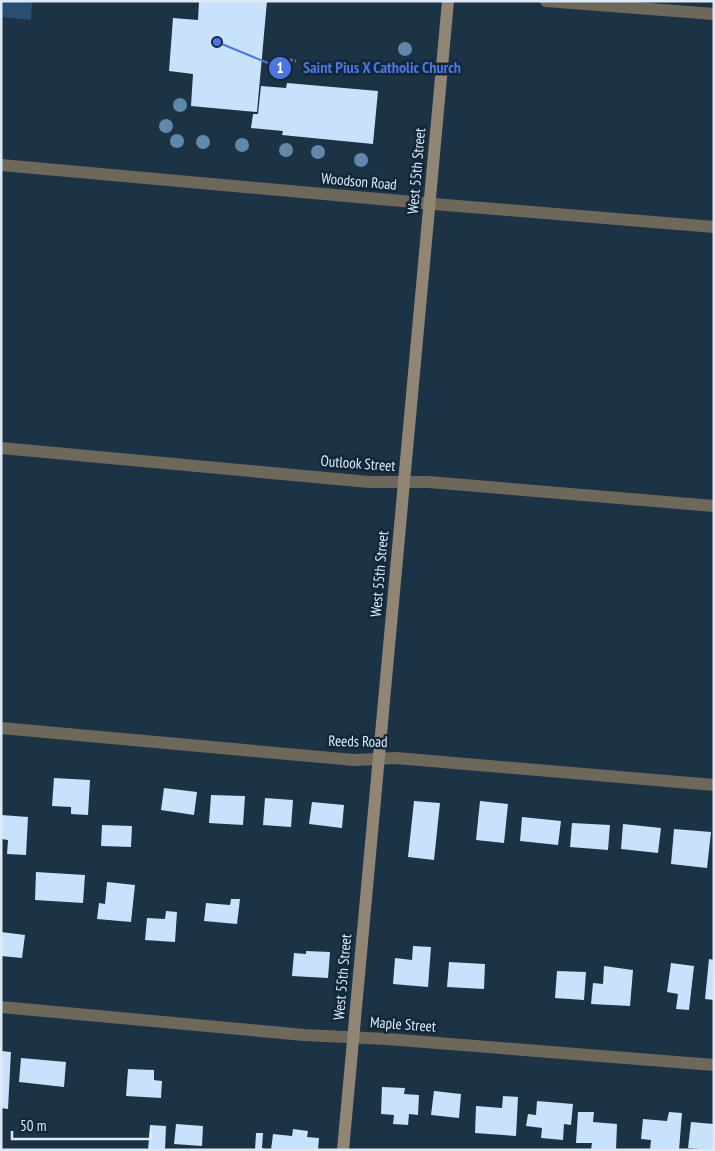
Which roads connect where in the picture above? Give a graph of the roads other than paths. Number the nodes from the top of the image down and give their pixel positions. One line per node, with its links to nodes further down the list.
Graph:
1 (448, 1): 6 (street, West 55th Street)
2 (546, 1): 3 (street)
3 (676, 6): 4 (street)
4 (714, 14)
5 (1, 165): 6 (street, Woodson Road)
6 (430, 204): 7 (street, Woodson Road); 9 (street, West 55th Street)
7 (714, 227)
8 (1, 448): 9 (street, Outlook Street)
9 (404, 482): 10 (street, Outlook Street); 12 (street, West 55th Street)
10 (714, 506)
11 (1, 728): 12 (street, Reeds Road)
12 (379, 760): 13 (street, Reeds Road); 15 (street, West 55th Street)
13 (714, 785)
14 (1, 1008): 15 (street, Maple Street)
15 (353, 1037): 16 (street, Maple Street); 17 (street, West 55th Street)
16 (714, 1065)
17 (343, 1150)

